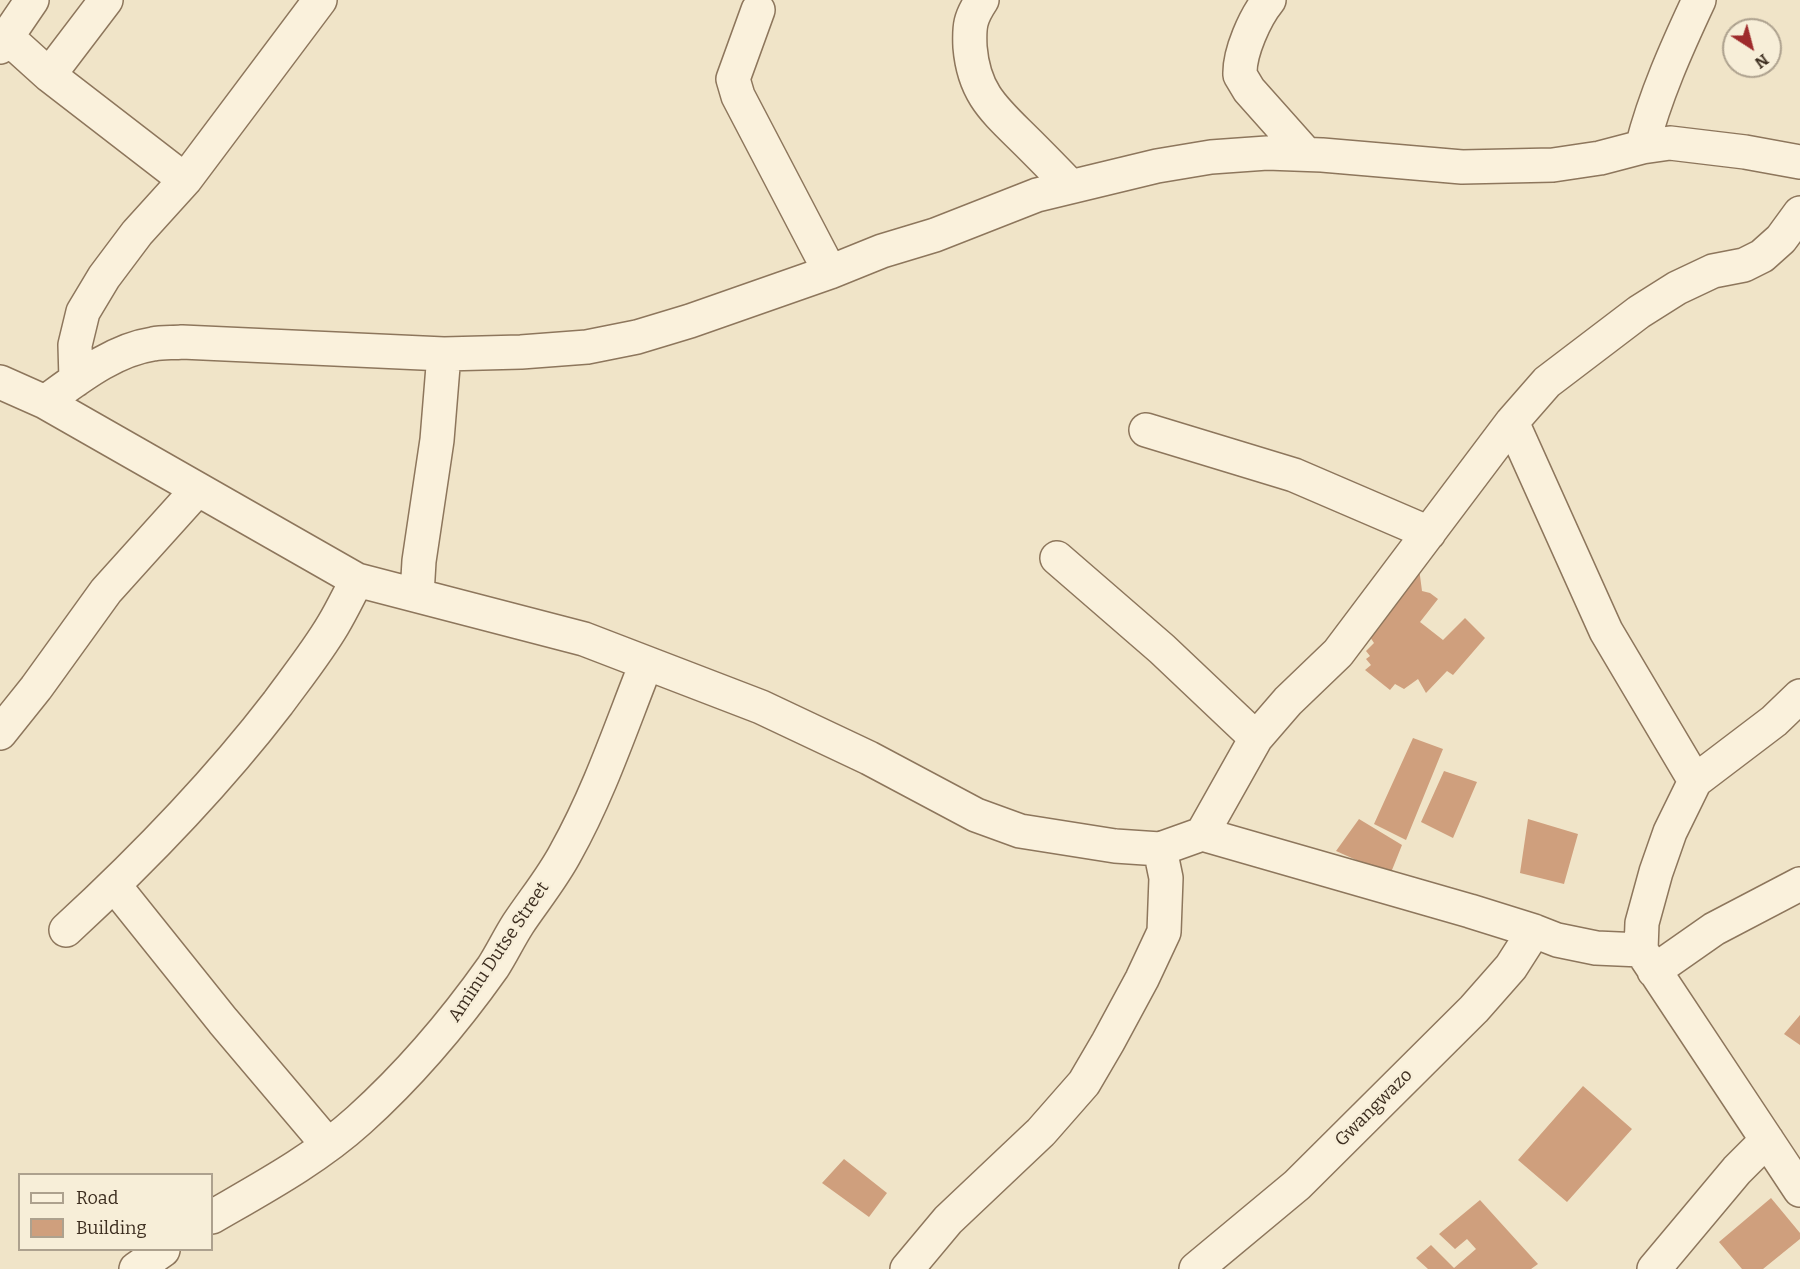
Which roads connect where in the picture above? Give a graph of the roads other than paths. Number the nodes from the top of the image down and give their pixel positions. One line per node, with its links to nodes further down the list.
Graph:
1 (32, 0): 8 (street)
2 (106, 0): 9 (street)
3 (320, 0): 13 (street)
4 (982, 0): 14 (street)
5 (1699, 0): 10 (street)
6 (1265, 1): 11 (street)
7 (758, 10): 16 (street)
8 (4, 42): 9 (street)
9 (49, 75): 13 (street)
10 (1642, 147): 11 (street); 12 (street)
11 (1306, 154): 14 (street)
12 (1800, 162)
13 (185, 180): 18 (street)
14 (1070, 186): 16 (street)
15 (1800, 213): 21 (street)
16 (830, 272): 17 (street)
17 (444, 354): 18 (street); 27 (street)
18 (76, 380): 20 (street)
19 (0, 382): 20 (street)
20 (45, 402): 23 (street)
21 (1512, 422): 24 (street); 32 (street)
22 (1146, 430): 24 (street)
23 (197, 490): 26 (street); 30 (street)
24 (1429, 532): 31 (street)
25 (1057, 558): 31 (street)
26 (357, 580): 27 (street); 36 (street)
27 (417, 595): 28 (street)
28 (646, 664): 34 (street); 41 (street, Aminu Dutse Street)
29 (1800, 696): 32 (street)
30 (0, 733)
31 (1256, 738): 33 (street)
32 (1695, 781): 39 (street)
33 (1202, 834): 34 (street); 38 (street)
34 (1160, 849): 46 (street)
35 (1800, 884): 39 (street)
36 (114, 885): 37 (street); 41 (street)
37 (66, 930)
38 (1534, 930): 39 (street); 47 (street, Gwangwazo)
39 (1648, 960): 40 (street)
40 (1767, 1140): 42 (street); 48 (street)
41 (328, 1144): 43 (street, Aminu Dutse Street)
42 (1800, 1190)
43 (213, 1216)
44 (163, 1251): 45 (street)
45 (136, 1269)
46 (907, 1269)
47 (1196, 1269)
48 (1654, 1269)

